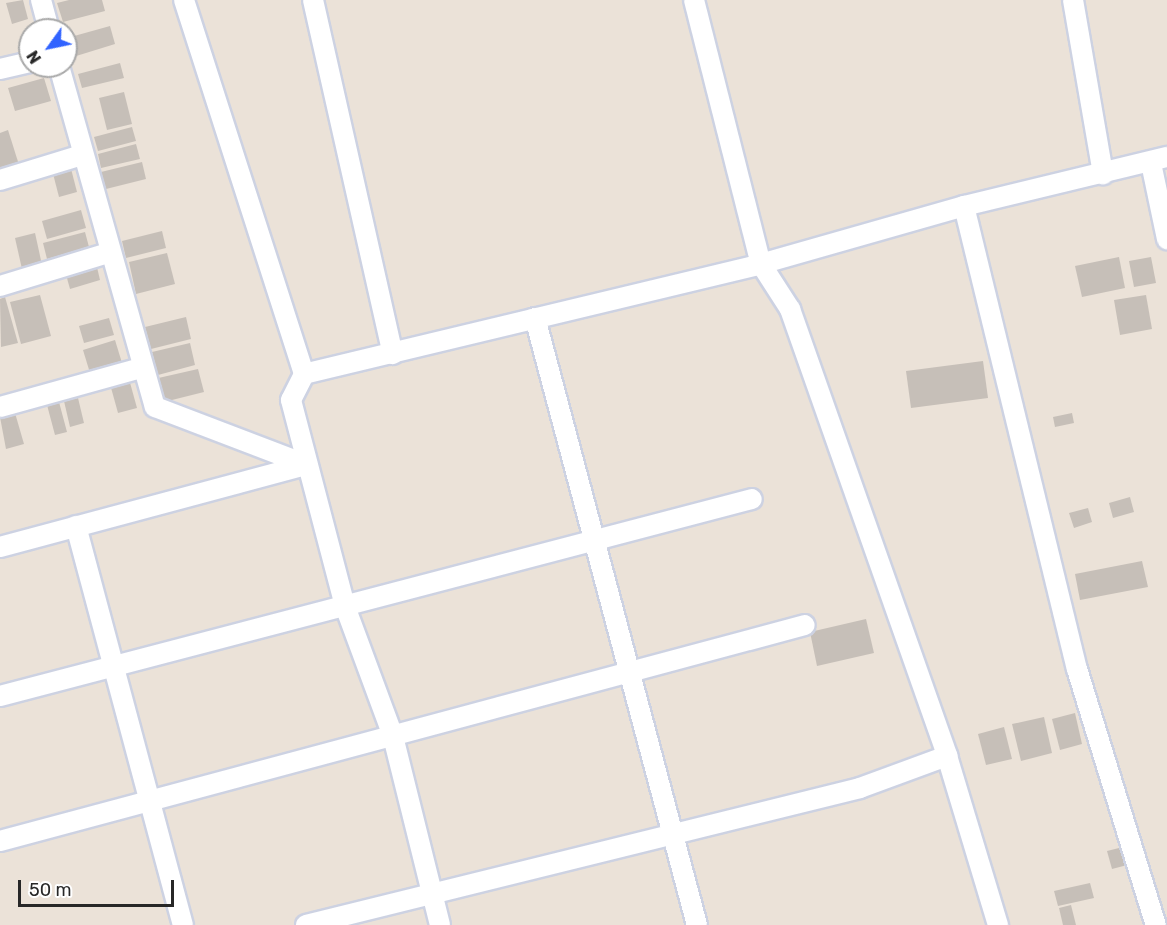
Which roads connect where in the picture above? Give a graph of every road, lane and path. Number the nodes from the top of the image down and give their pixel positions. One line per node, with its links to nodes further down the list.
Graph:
1 (41, 0): 6 (street)
2 (184, 0): 22 (street)
3 (313, 0): 20 (street)
4 (694, 0): 17 (street)
5 (1073, 0): 12 (street)
6 (46, 18)
7 (18, 65): 8 (street)
8 (0, 69)
9 (62, 78): 10 (street)
10 (82, 155): 13 (street); 16 (street)
11 (1159, 160): 12 (street); 15 (street)
12 (1103, 174): 14 (street)
13 (0, 180)
14 (963, 206): 17 (street); 45 (street)
15 (1167, 239)
16 (108, 253): 18 (street); 21 (street)
17 (762, 264): 19 (street); 35 (street)
18 (0, 286)
19 (535, 318): 20 (street); 27 (street)
20 (393, 354): 22 (street)
21 (141, 368): 23 (street); 24 (street)
22 (304, 374): 24 (street)
23 (0, 407)
24 (307, 465): 26 (street); 29 (street)
25 (752, 499): 27 (street)
26 (76, 526): 28 (street); 31 (street)
27 (594, 541): 29 (street); 32 (street)
28 (0, 547)
29 (345, 606): 31 (street); 34 (street)
30 (805, 625): 32 (street)
31 (113, 668): 33 (street); 36 (street)
32 (629, 672): 34 (street); 37 (street)
33 (0, 696)
34 (393, 736): 36 (street); 39 (street)
35 (947, 756): 37 (street); 44 (street)
36 (150, 801): 38 (street); 40 (street)
37 (672, 834): 39 (street); 43 (street)
38 (0, 841)
39 (432, 893): 41 (street); 42 (street)
40 (183, 925)
41 (306, 925)
42 (440, 925)
43 (697, 925)
44 (998, 925)
45 (1156, 925)

